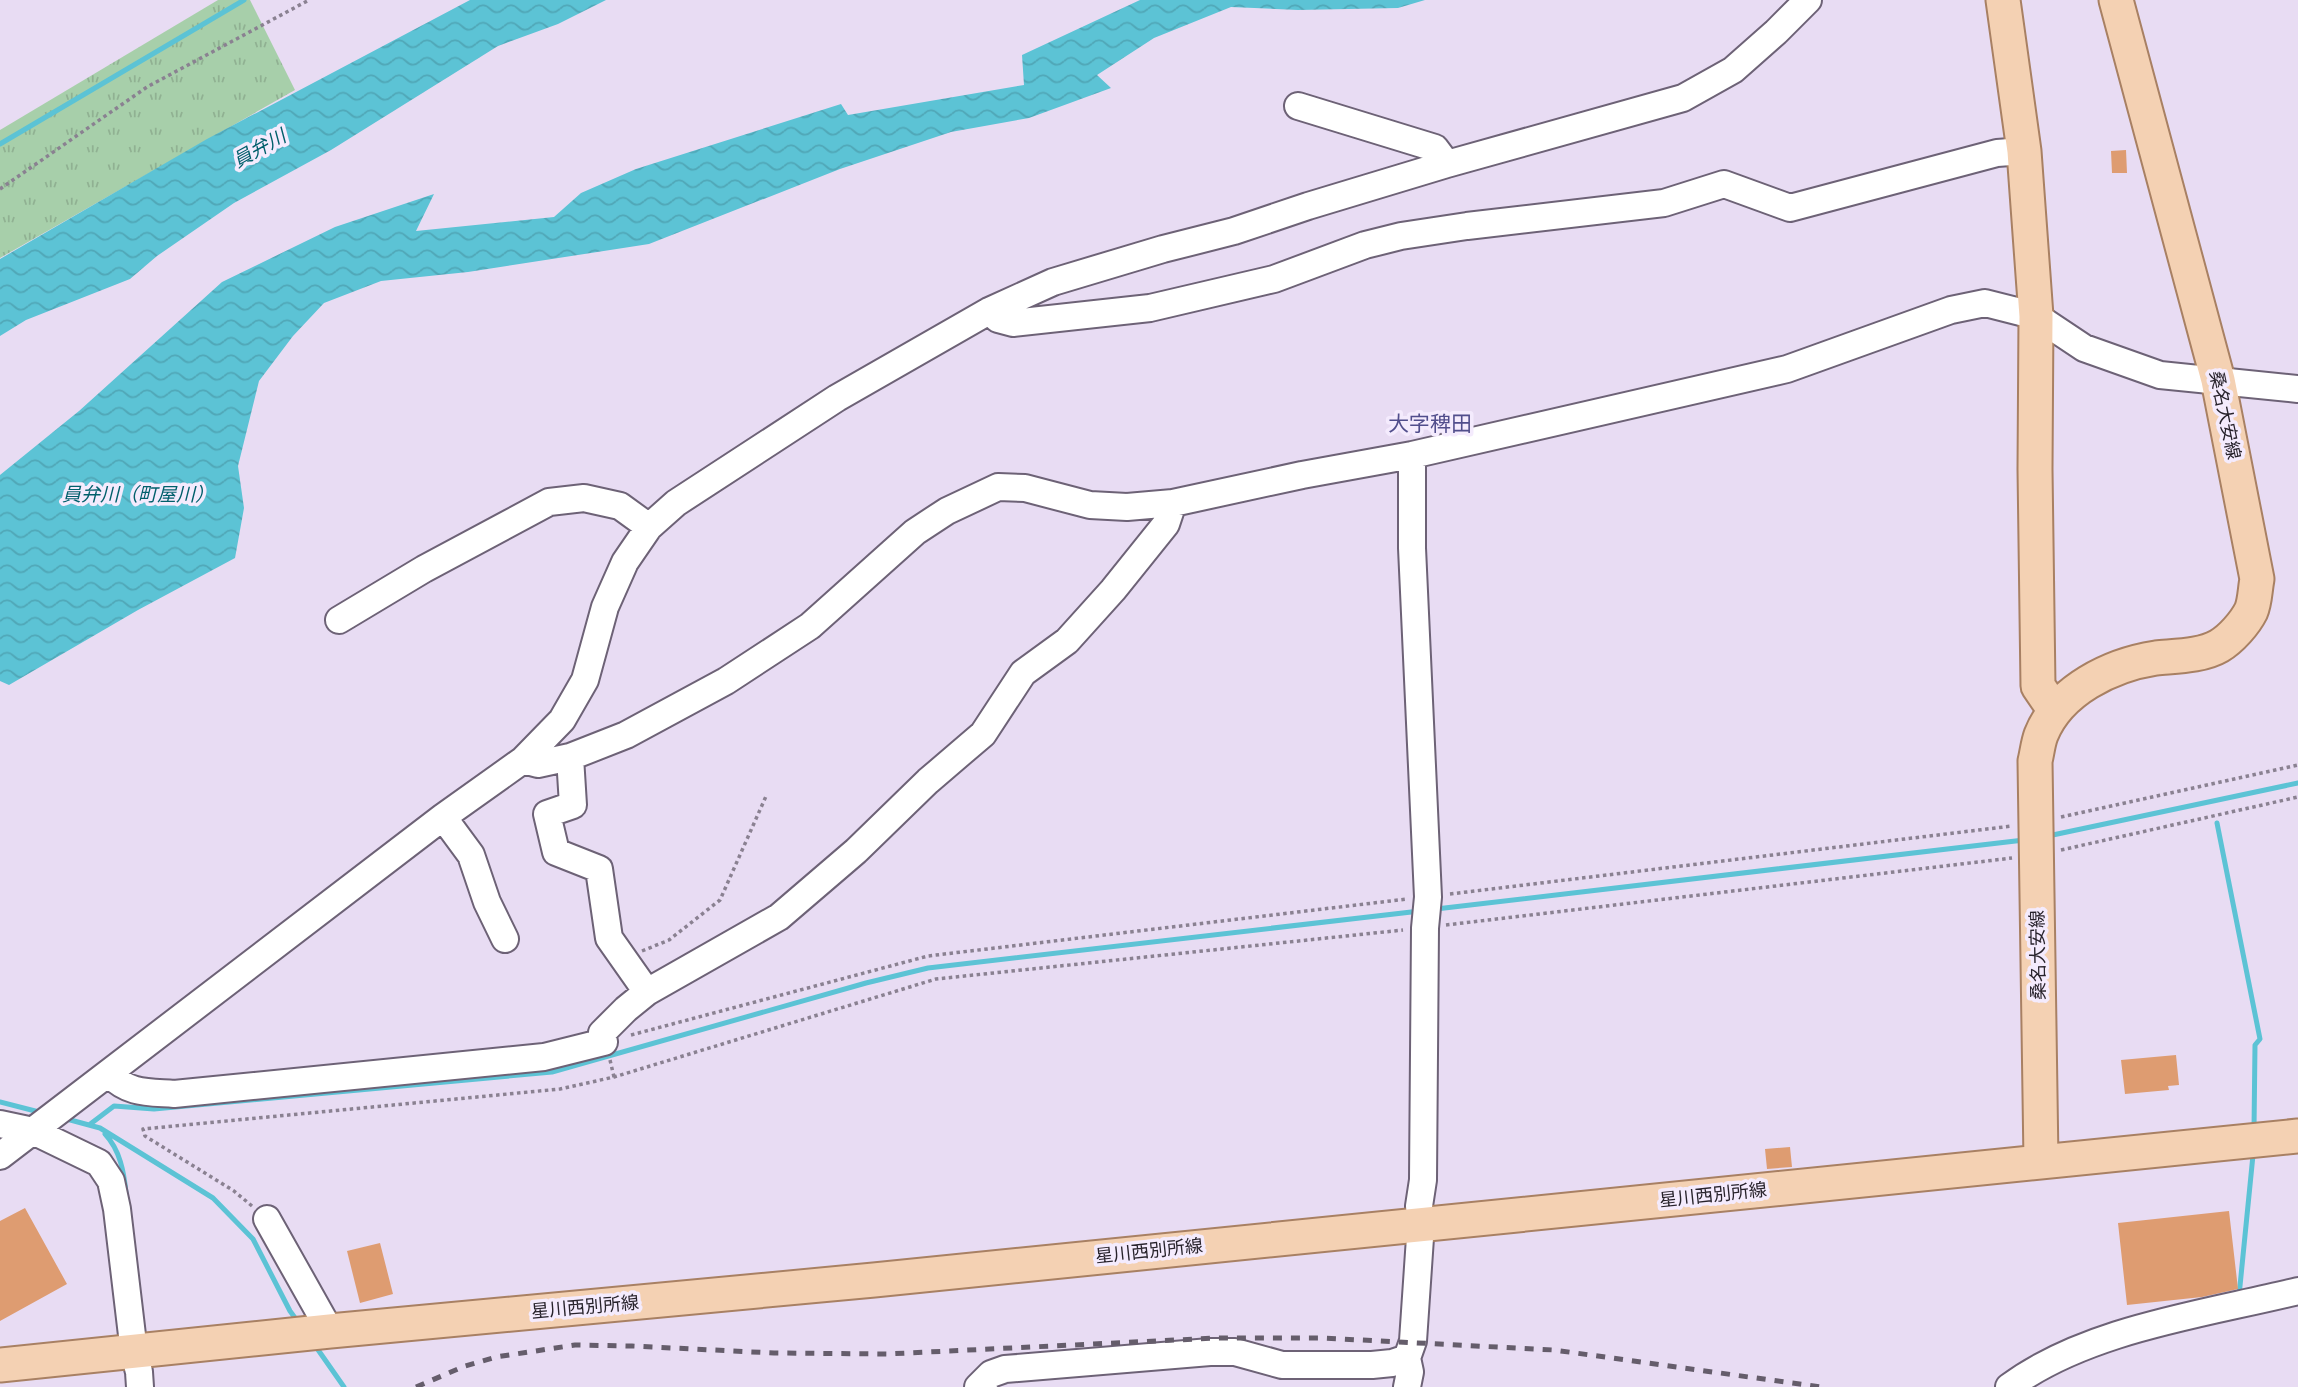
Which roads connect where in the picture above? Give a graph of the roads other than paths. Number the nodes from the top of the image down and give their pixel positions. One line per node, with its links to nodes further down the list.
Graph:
1 (1808, 0): 6 (street)
2 (2003, 0): 5 (main road)
3 (2116, 0): 9 (main road, 桑名大安線)
4 (1298, 106): 6 (street)
5 (2024, 151): 7 (street); 8 (main road)
6 (1447, 164): 7 (street)
7 (989, 311): 13 (street)
8 (2036, 316): 9 (street); 11 (street); 15 (main road)
9 (2218, 380): 10 (street); 15 (main road, 桑名大安線)
10 (2298, 389)
11 (1412, 455): 12 (street); 28 (street)
12 (1173, 503): 16 (street); 20 (street)
13 (649, 527): 14 (street); 17 (street)
14 (339, 620)
15 (2055, 711): 26 (main road, 桑名大安線)
16 (570, 757): 17 (street); 20 (street)
17 (523, 760): 18 (street)
18 (443, 817): 19 (street); 21 (street)
19 (505, 939)
20 (648, 992): 21 (street)
21 (109, 1073): 23 (street)
22 (0, 1124): 23 (street)
23 (33, 1131): 25 (street); 31 (street)
24 (2298, 1136): 26 (main road, 星川西別所線)
25 (0, 1156)
26 (2041, 1161): 28 (main road, 星川西別所線)
27 (267, 1219): 30 (street)
28 (1422, 1223): 30 (main road, 星川西別所線); 32 (street)
29 (2298, 1291): 37 (street)
30 (330, 1331): 31 (main road, 星川西別所線)
31 (143, 1351): 33 (main road, 星川西別所線); 34 (street)
32 (1407, 1358): 35 (street); 36 (street)
33 (0, 1366)
34 (140, 1387)
35 (978, 1387)
36 (1407, 1387)
37 (2009, 1387)

